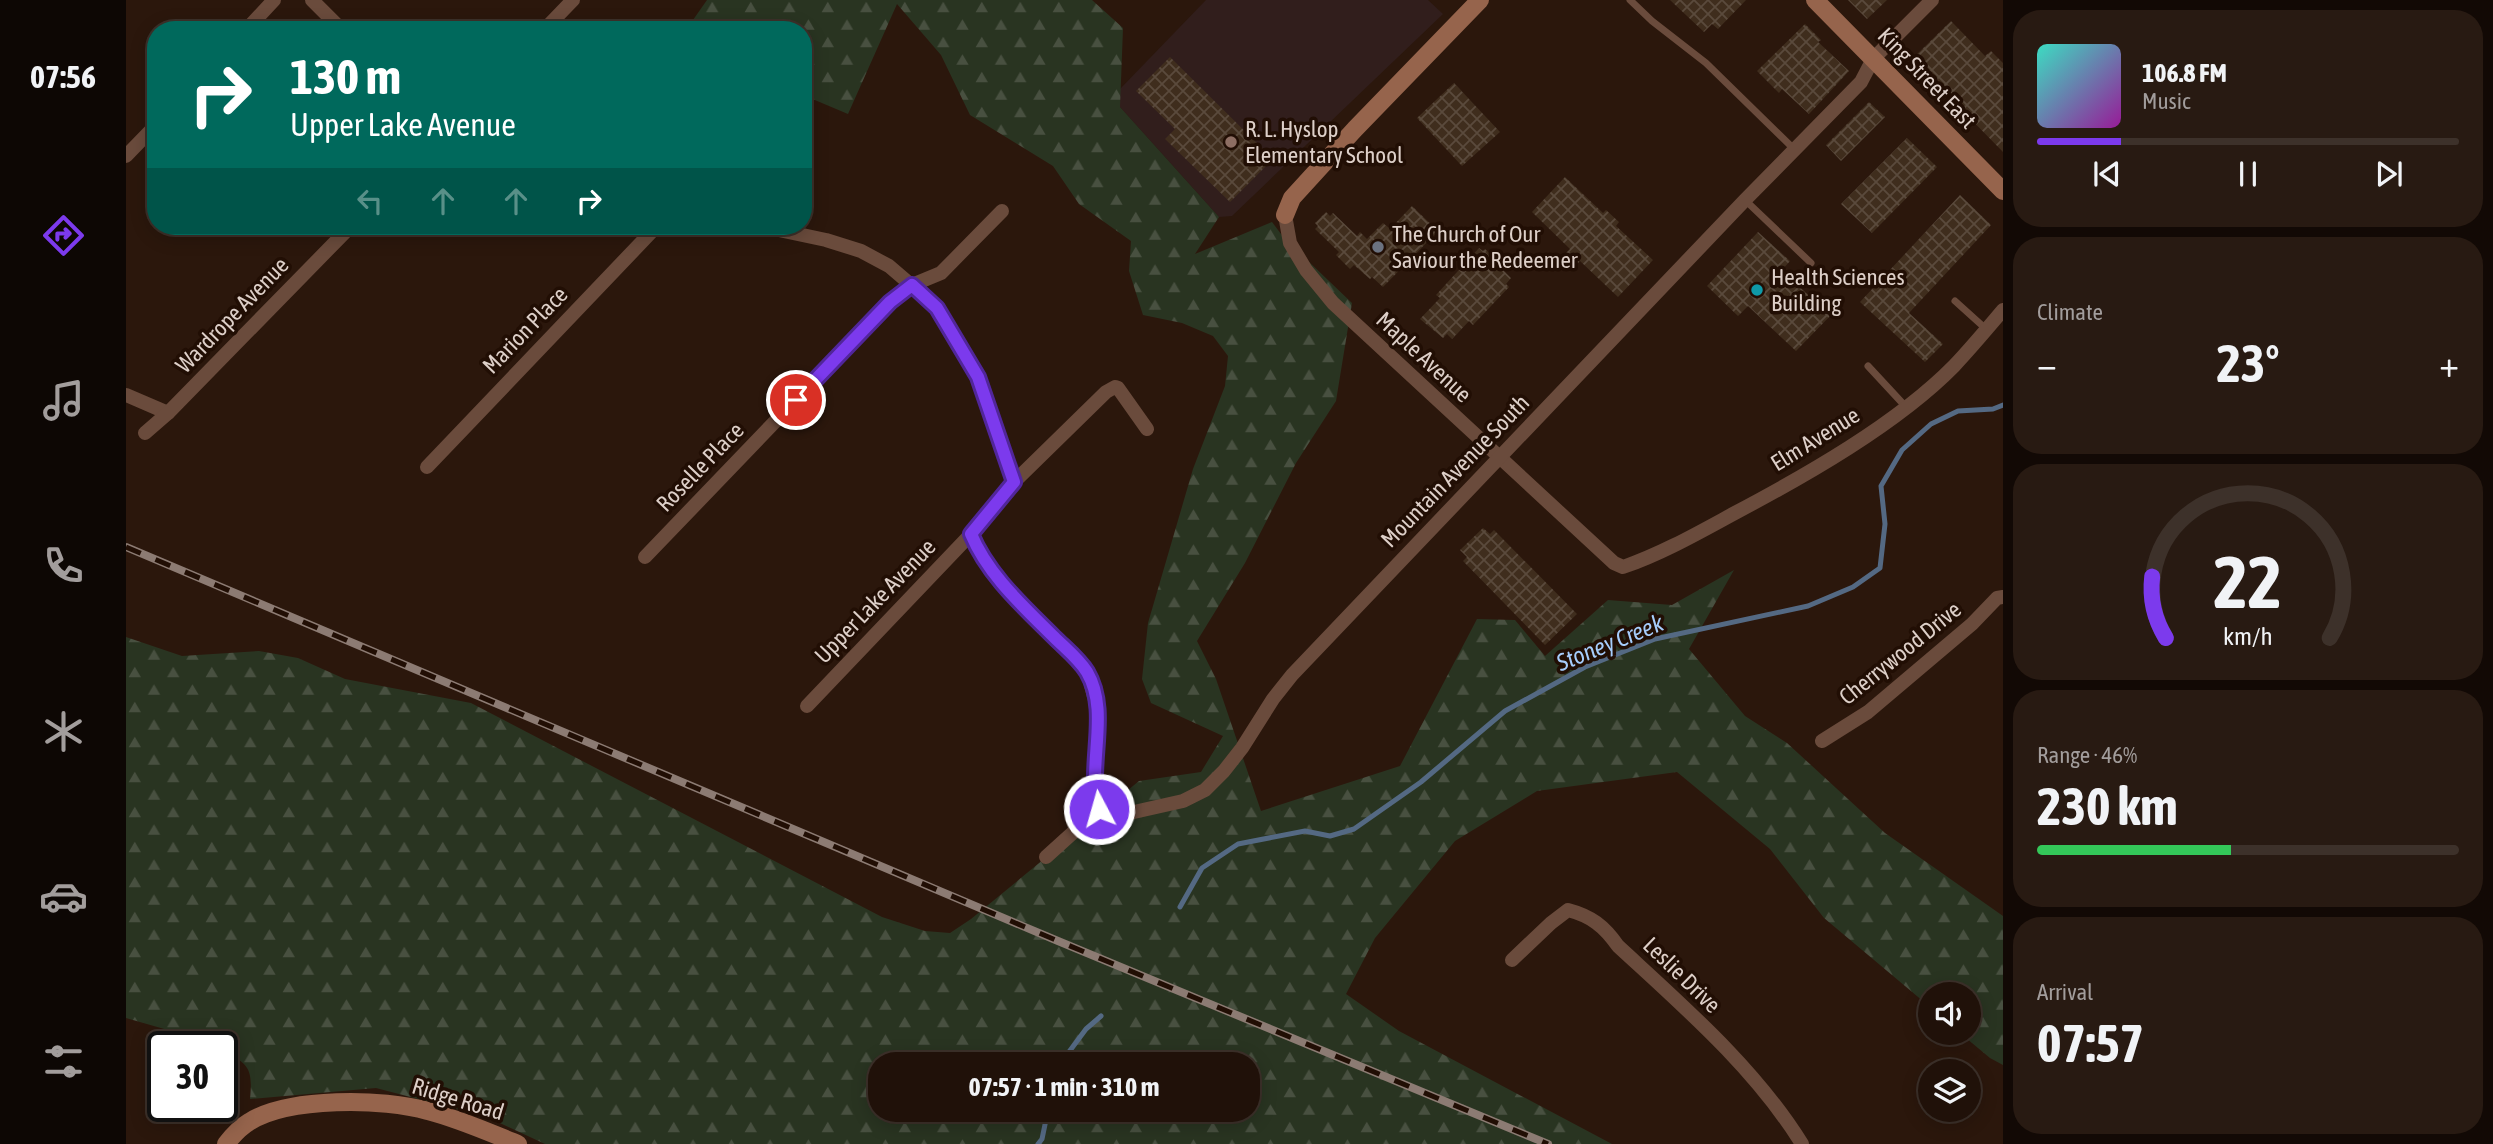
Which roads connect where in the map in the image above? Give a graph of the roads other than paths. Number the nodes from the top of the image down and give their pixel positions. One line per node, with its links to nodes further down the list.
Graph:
1 (274, 0): 8 (street)
2 (312, 0): 9 (street)
3 (573, 0): 10 (street)
4 (1480, 0): 18 (main road)
5 (1630, 0): 13 (lane)
6 (1815, 0): 11 (main road, King Street East)
7 (1932, 0): 11 (street, Mountain Avenue South)
8 (254, 21)
9 (333, 21)
10 (553, 21)
11 (1873, 59): 13 (street, Mountain Avenue South); 15 (main road, King Street East)
12 (147, 134): 14 (street)
13 (1796, 151): 16 (street, Mountain Avenue South)
14 (126, 156)
15 (2003, 191)
16 (1745, 200): 22 (lane); 33 (street, Mountain Avenue South)
17 (1002, 211): 23 (street, Roselle Place)
18 (1285, 215): 33 (street, Maple Avenue)
19 (342, 235): 30 (street, Wardrope Avenue)
20 (648, 235): 34 (street, Marion Place)
21 (802, 235): 23 (street)
22 (1811, 263)
23 (912, 285): 35 (street); 37 (street, Roselle Place)
24 (1955, 301): 26 (lane)
25 (2003, 310): 26 (street, Elm Avenue)
26 (1986, 329): 29 (street, Elm Avenue)
27 (1868, 366): 29 (lane)
28 (126, 395): 30 (street)
29 (1906, 407): 38 (street, Elm Avenue)
30 (168, 413): 32 (street, Wardrope Avenue)
31 (1147, 429): 35 (street, Upper Lake Avenue)
32 (145, 433)
33 (1500, 458): 38 (street, Maple Avenue); 42 (street, Mountain Avenue South)
34 (427, 467)
35 (1014, 482): 36 (street, Upper Lake Avenue)
36 (971, 534): 40 (street, Upper Lake Avenue); 42 (street)
37 (645, 557)
38 (1623, 567)
39 (2003, 597): 41 (street, Cherrywood Drive)
40 (807, 706)
41 (1822, 741)
42 (1099, 809): 43 (street)
43 (1046, 857)
44 (1512, 960): 47 (street, Leslie Drive)
45 (226, 1144): 46 (main road, Ridge Road)
46 (518, 1144)
47 (1802, 1144)

